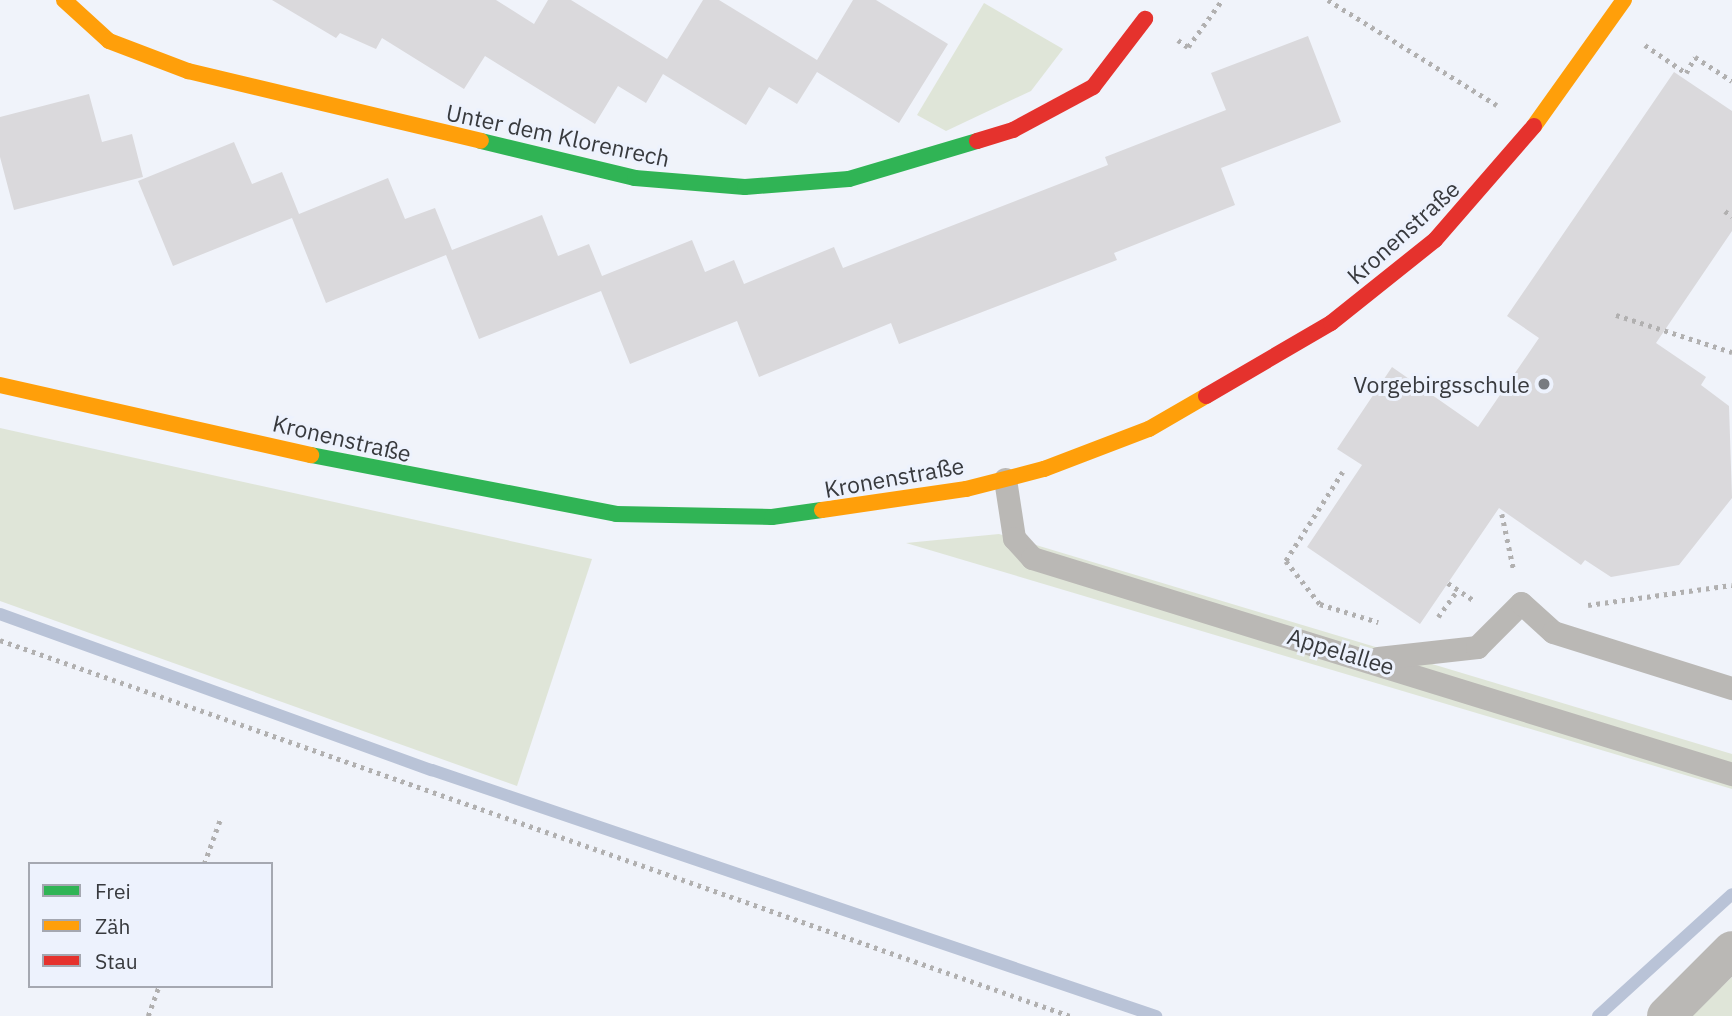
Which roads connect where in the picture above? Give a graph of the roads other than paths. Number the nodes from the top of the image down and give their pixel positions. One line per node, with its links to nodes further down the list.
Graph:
1 (64, 0): 3 (street, Unter dem Klorenrech)
2 (1624, 0): 5 (street, Kronenstraße)
3 (1145, 19)
4 (0, 385): 5 (street, Kronenstraße)
5 (1005, 479): 6 (lane, Appelallee)
6 (1369, 659): 7 (lane); 8 (lane, Appelallee)
7 (1732, 688)
8 (1732, 774)
9 (1732, 950): 10 (street)
10 (1667, 1016)

